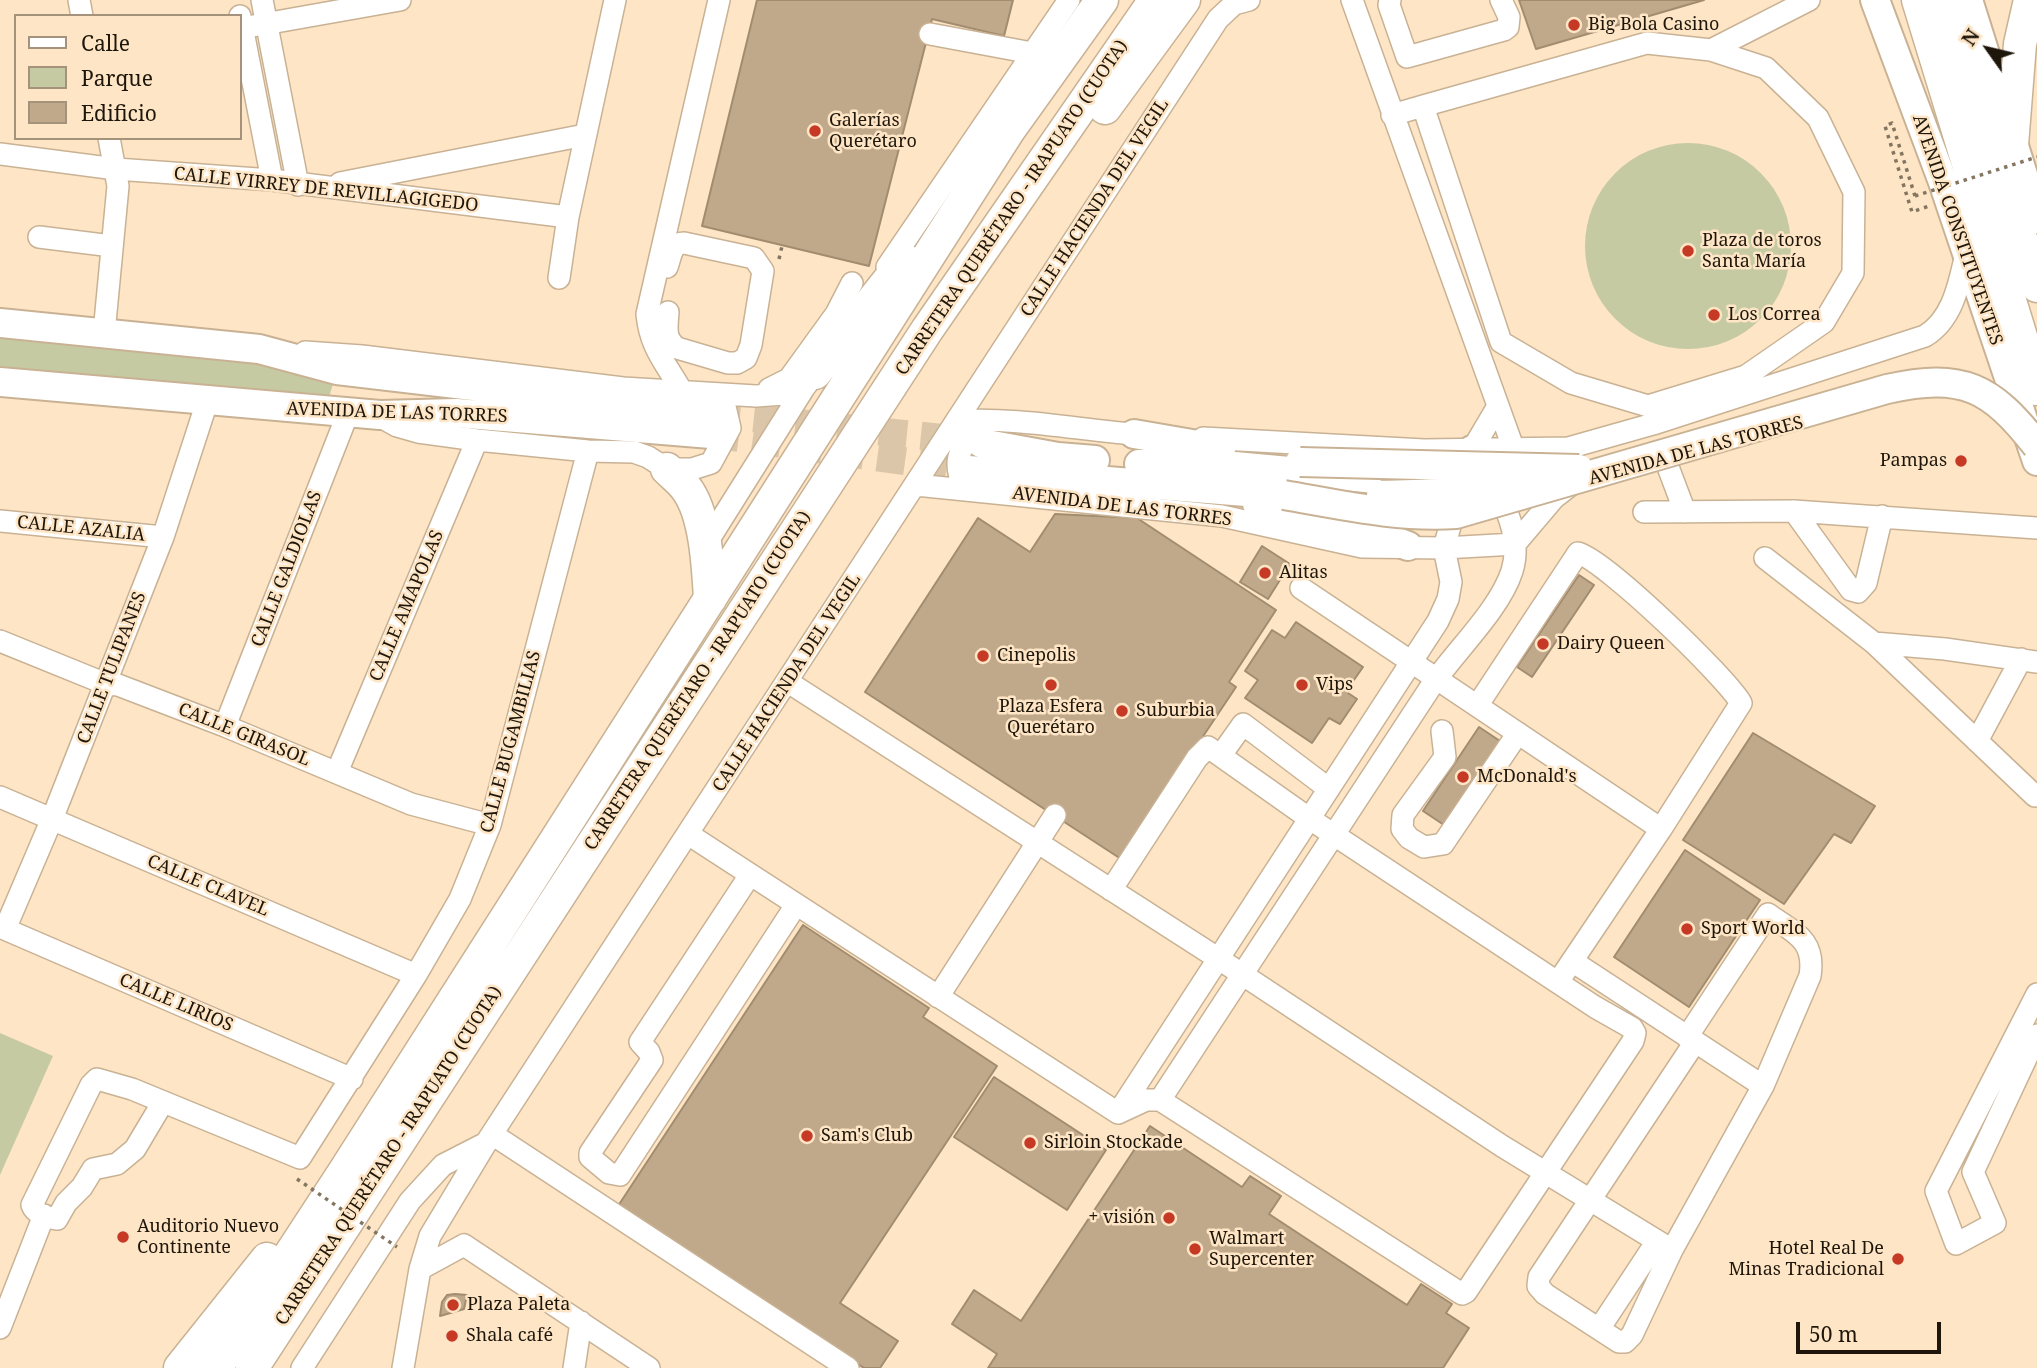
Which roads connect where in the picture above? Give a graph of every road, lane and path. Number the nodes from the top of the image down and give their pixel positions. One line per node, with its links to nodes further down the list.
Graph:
1 (262, 0): 20 (street)
2 (400, 0): 20 (street)
3 (615, 0): 30 (street)
4 (719, 0): 47 (street)
5 (1069, 0): 24 (street)
6 (1102, 0): 29 (highway, CARRETERA QUERÉTARO - IRAPUATO (CUOTA))
7 (1154, 0): 49 (highway, CARRETERA QUERÉTARO - IRAPUATO (CUOTA))
8 (1184, 0): 49 (highway)
9 (1249, 0): 65 (street, CALLE HACIENDA DEL VEGIL)
10 (1352, 0): 26 (street)
11 (1390, 0): 25 (street)
12 (1501, 0): 25 (street)
13 (1809, 0): 23 (street)
14 (1875, 0): 38 (main road, AVENIDA CONSTITUYENTES)
15 (1918, 0): 32 (highway)
16 (1945, 0): 32 (highway)
17 (1968, 0): 32 (main road)
18 (2030, 0): 32 (highway)
19 (242, 20): 20 (street)
20 (266, 24): 36 (street)
21 (242, 25): 35 (street)
22 (930, 34): 24 (street)
23 (1711, 50): 27 (street); 64 (street)
24 (1032, 53): 54 (street)
25 (1407, 57): 26 (street)
26 (1375, 66): 28 (street)
27 (1423, 106): 28 (street); 51 (street)
28 (1392, 115): 53 (street)
29 (1009, 130): 54 (highway); 94 (highway, CARRETERA QUERÉTARO - IRAPUATO (CUOTA))
30 (586, 135): 37 (street); 39 (street)
31 (109, 140): 34 (street)
32 (2000, 148): 38 (path, bridge); 40 (main road); 46 (highway); 56 (highway)
33 (0, 154): 34 (street, CALLE VIRREY DE REVILLAGIGEDO)
34 (116, 169): 35 (street, CALLE VIRREY DE REVILLAGIGEDO); 42 (street)
35 (272, 180): 36 (street, CALLE VIRREY DE REVILLAGIGEDO)
36 (298, 185): 37 (street, CALLE VIRREY DE REVILLAGIGEDO)
37 (321, 187): 39 (street, CALLE VIRREY DE REVILLAGIGEDO)
38 (1949, 200): 43 (main road, AVENIDA CONSTITUYENTES)
39 (568, 217): 44 (street)
40 (2037, 219)
41 (39, 237): 42 (street)
42 (112, 246): 50 (street)
43 (1966, 254): 64 (street, AVENIDA DE LAS TORRES); 69 (main road, AVENIDA CONSTITUYENTES)
44 (559, 278)
45 (852, 283): 58 (street)
46 (2037, 286)
47 (657, 313): 47 (street); 57 (street)
48 (0, 323): 50 (main road, AVENIDA DE LAS TORRES)
49 (927, 330): 152 (highway, CARRETERA QUERÉTARO - IRAPUATO (CUOTA))
50 (104, 333): 52 (main road, AVENIDA DE LAS TORRES)
51 (1501, 342): 53 (street); 64 (street)
52 (260, 349): 57 (street, AVENIDA DE LAS TORRES); 62 (main road, AVENIDA DE LAS TORRES)
53 (1478, 350): 60 (street)
54 (809, 380): 58 (street, AVENIDA DE LAS TORRES); 88 (street)
55 (0, 383): 59 (main road, AVENIDA DE LAS TORRES)
56 (2037, 388)
57 (681, 390): 62 (street, AVENIDA DE LAS TORRES)
58 (756, 396): 62 (street, AVENIDA DE LAS TORRES)
59 (207, 402): 61 (main road, AVENIDA DE LAS TORRES); 87 (street, CALLE TULIPANES)
60 (1498, 405): 70 (street); 71 (street)
61 (348, 412): 63 (main road, AVENIDA DE LAS TORRES); 103 (street, CALLE GALDIOLAS)
62 (715, 414): 63 (main road, AVENIDA DE LAS TORRES); 75 (street)
63 (380, 415): 68 (street)
64 (1651, 415): 71 (street, AVENIDA DE LAS TORRES)
65 (957, 421): 66 (street, AVENIDA DE LAS TORRES); 79 (street, CALLE HACIENDA DEL VEGIL)
66 (986, 431): 67 (street, AVENIDA DE LAS TORRES); 74 (main road, AVENIDA DE LAS TORRES); 77 (street)
67 (1134, 434): 70 (street, AVENIDA DE LAS TORRES); 78 (main road)
68 (477, 440): 72 (street); 108 (street, CALLE AMAPOLAS)
69 (2035, 442): 73 (street, AVENIDA DE LAS TORRES); 76 (main road); 78 (main road, bridge)
70 (1472, 450): 71 (street, AVENIDA DE LAS TORRES); 74 (main road); 89 (street); 91 (street)
71 (1514, 450): 76 (street)
72 (588, 451): 75 (street); 115 (street, CALLE BUGAMBILIAS)
73 (1665, 459): 76 (street, AVENIDA DE LAS TORRES); 83 (street)
74 (1139, 464): 78 (main road, AVENIDA DE LAS TORRES)
75 (667, 468): 88 (highway)
76 (1579, 475): 78 (main road, bridge); 89 (street, AVENIDA DE LAS TORRES)
77 (966, 480): 79 (street, AVENIDA DE LAS TORRES); 80 (main road, AVENIDA DE LAS TORRES); 90 (street, AVENIDA DE LAS TORRES)
78 (1290, 481): 80 (main road, AVENIDA DE LAS TORRES)
79 (916, 485): 100 (street, CALLE HACIENDA DEL VEGIL)
80 (1179, 487): 90 (main road)
81 (1794, 511): 83 (street); 84 (street); 84 (street)
82 (1644, 512): 83 (street)
83 (1685, 512)
84 (1882, 516): 86 (street)
85 (0, 521): 87 (street, CALLE AZALIA)
86 (2037, 528)
87 (163, 537): 101 (street, CALLE TULIPANES)
88 (706, 544): 94 (highway)
89 (1516, 544): 91 (street, AVENIDA DE LAS TORRES); 99 (street)
90 (1408, 546): 91 (street, AVENIDA DE LAS TORRES)
91 (1444, 548): 98 (street)
92 (1765, 558): 96 (street)
93 (1301, 588): 98 (street)
94 (710, 599): 141 (highway, CARRETERA QUERÉTARO - IRAPUATO (CUOTA))
95 (0, 641): 101 (street, CALLE GIRASOL)
96 (1874, 643): 97 (street); 106 (street)
97 (2029, 661): 106 (street)
98 (1411, 662): 99 (street); 109 (street)
99 (1436, 679): 102 (street); 118 (street)
100 (788, 682): 117 (street, CALLE HACIENDA DEL VEGIL); 119 (street)
101 (106, 684): 103 (street, CALLE GIRASOL); 113 (street, CALLE TULIPANES)
102 (1477, 706): 105 (street); 116 (street)
103 (225, 726): 108 (street, CALLE GIRASOL)
104 (1442, 731): 105 (street)
105 (1518, 733): 116 (street)
106 (1977, 741): 110 (street)
107 (1221, 755): 109 (street); 114 (street); 121 (street)
108 (337, 772): 115 (street, CALLE GIRASOL)
109 (1329, 789): 114 (street)
110 (2035, 796)
111 (0, 797): 113 (street, CALLE CLAVEL)
112 (1055, 815): 119 (street)
113 (52, 819): 123 (street, CALLE TULIPANES); 126 (street, CALLE CLAVEL)
114 (1310, 819): 118 (street); 124 (street)
115 (490, 825): 126 (street, CALLE BUGAMBILIAS)
116 (1661, 829): 125 (street)
117 (688, 834): 120 (street); 138 (street, CALLE HACIENDA DEL VEGIL)
118 (1334, 835): 127 (street); 128 (street)
119 (1037, 842): 121 (street); 130 (street)
120 (750, 875): 122 (street); 122 (street)
121 (1111, 890): 124 (street)
122 (796, 905): 130 (street)
123 (3, 928): 133 (street, CALLE LIRIOS)
124 (1219, 959): 127 (street); 137 (street)
125 (1572, 961): 128 (street); 132 (street)
126 (416, 975): 133 (street, CALLE BUGAMBILIAS)
127 (1242, 975): 135 (street); 140 (street)
128 (1558, 982): 140 (street)
129 (2037, 996): 131 (street)
130 (937, 997): 137 (street)
131 (2037, 1035)
132 (1691, 1039): 134 (street); 134 (street); 142 (street)
133 (352, 1079): 139 (street, CALLE BUGAMBILIAS)
134 (1763, 1086): 144 (street)
135 (1153, 1100): 137 (street); 140 (street)
136 (163, 1102): 139 (street); 143 (street); 143 (street)
137 (1118, 1113)
138 (489, 1139): 146 (street, CALLE HACIENDA DEL VEGIL); 153 (street); 157 (street)
139 (299, 1169): 145 (path, bridge)
140 (1546, 1171): 142 (street)
141 (344, 1172): 150 (highway); 151 (highway, CARRETERA QUERÉTARO - IRAPUATO (CUOTA))
142 (1591, 1199): 144 (street); 149 (street)
143 (44, 1215): 148 (street)
144 (1665, 1246): 149 (street); 149 (street)
145 (397, 1247)
146 (420, 1269): 147 (street); 154 (street, CALLE HACIENDA DEL VEGIL)
147 (581, 1322): 155 (street); 156 (street)
148 (1, 1325)
149 (1599, 1329)
150 (180, 1368)
151 (216, 1368)
152 (252, 1368)
153 (302, 1368)
154 (403, 1368)
155 (574, 1368)
156 (649, 1368)
157 (848, 1368)

